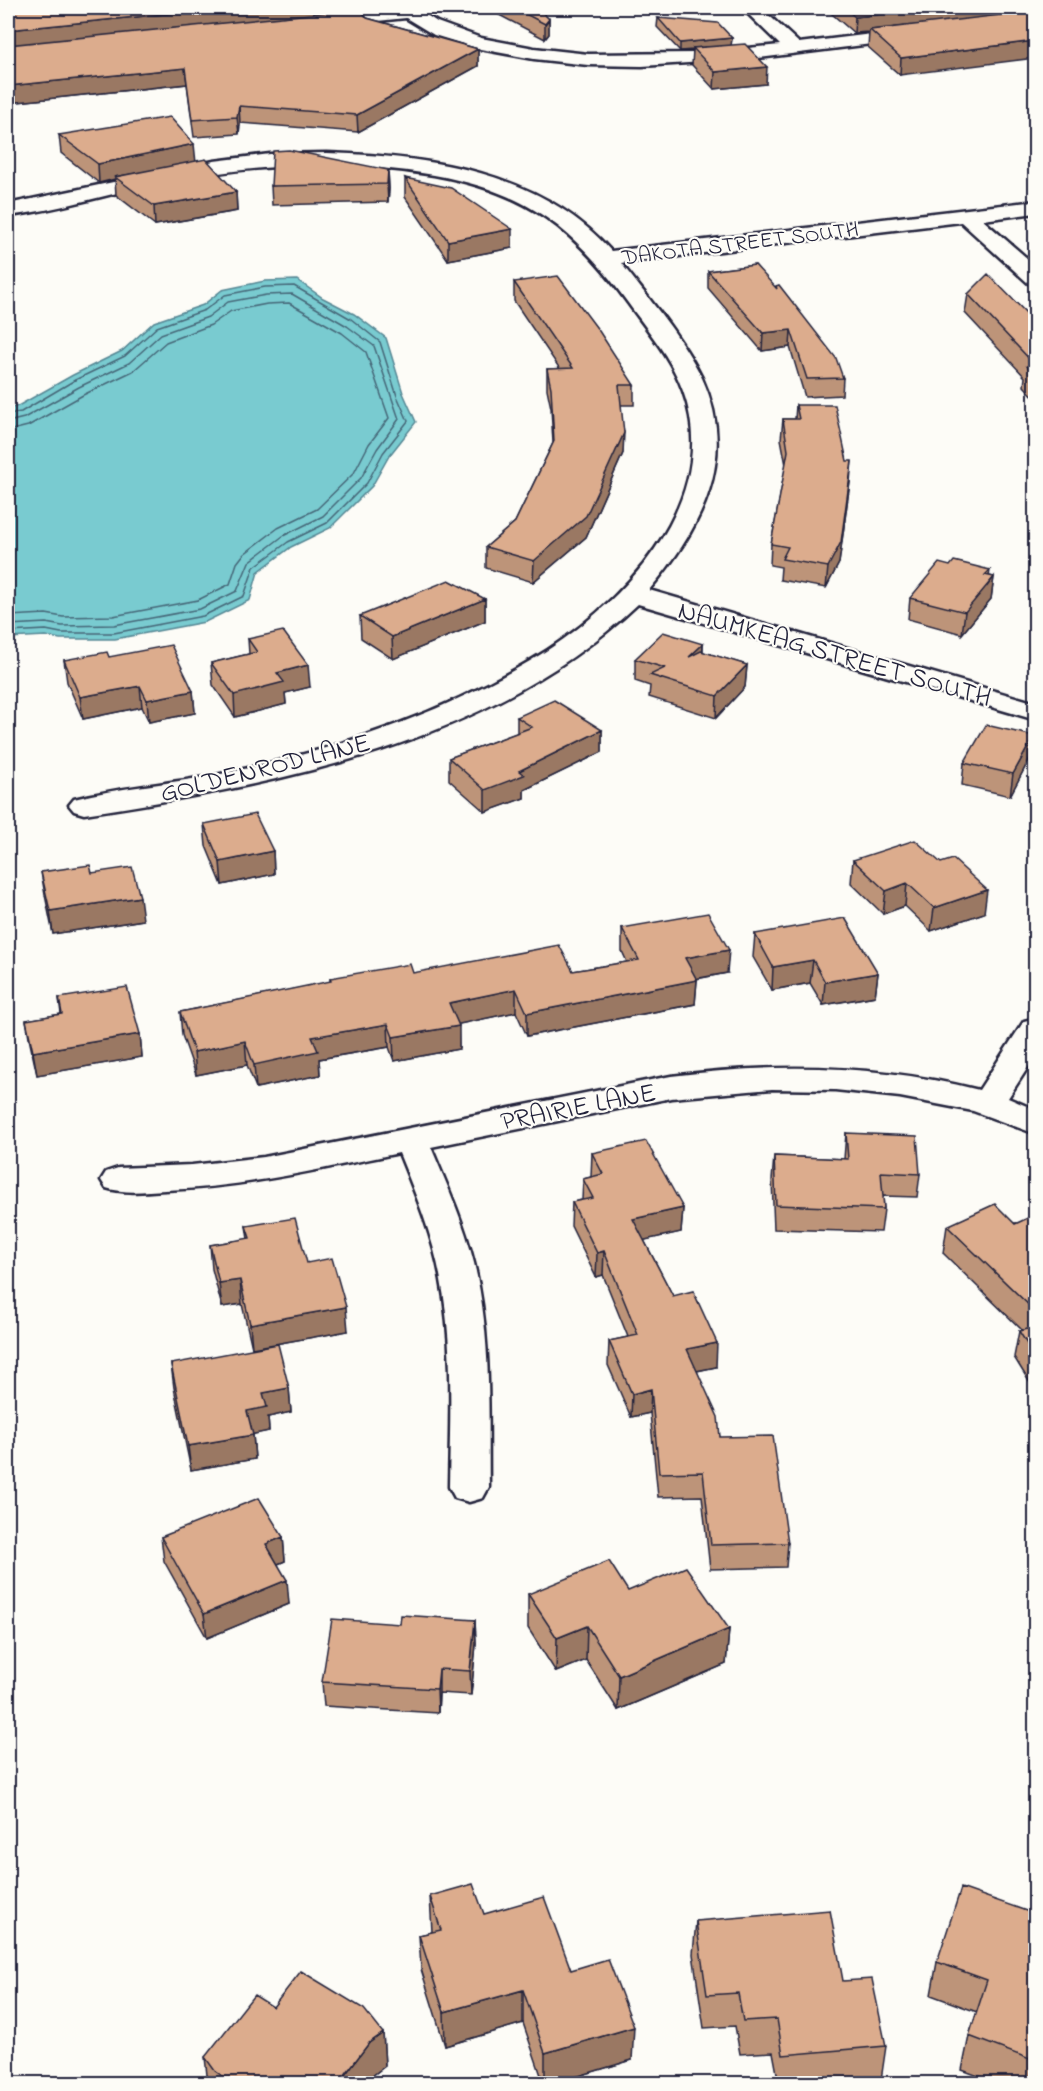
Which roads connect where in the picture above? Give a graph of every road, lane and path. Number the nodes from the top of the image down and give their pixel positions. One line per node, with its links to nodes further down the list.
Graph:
1 (752, 8): 5 (street)
2 (409, 10): 3 (street); 5 (street)
3 (304, 24)
4 (932, 32): 5 (street)
5 (794, 48)
6 (1035, 207): 8 (street, DAKOTA STREET SOUTH)
7 (8, 210): 9 (street, DAKOTA STREET SOUTH)
8 (967, 216): 9 (street, DAKOTA STREET SOUTH); 10 (street)
9 (606, 258): 11 (street, GOLDENROD LANE)
10 (1035, 278)
11 (634, 594): 12 (street, NAUMKEAG STREET SOUTH); 13 (street, GOLDENROD LANE)
12 (1035, 712)
13 (84, 805)
14 (1035, 1028): 15 (street)
15 (988, 1103): 16 (street, PRAIRIE LANE); 17 (street, PRAIRIE LANE)
16 (1035, 1123)
17 (411, 1139): 18 (street, PRAIRIE LANE); 19 (street)
18 (118, 1180)
19 (469, 1486)

